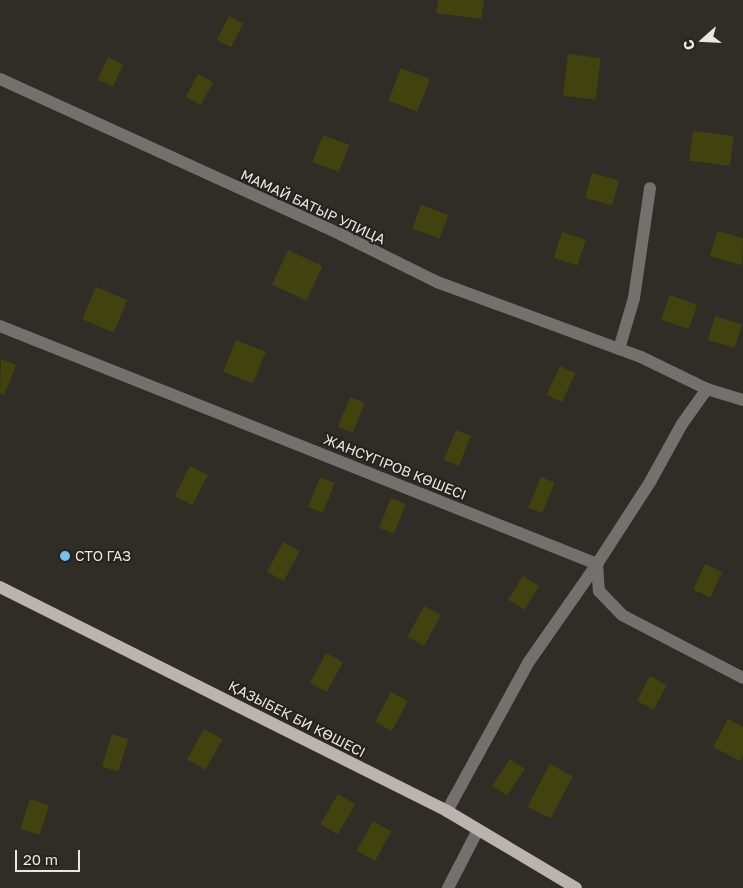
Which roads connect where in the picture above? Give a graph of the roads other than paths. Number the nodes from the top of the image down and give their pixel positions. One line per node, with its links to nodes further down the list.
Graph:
1 (0, 79): 4 (street, МАМАЙ БАТЫР УЛИЦА)
2 (650, 188): 4 (street)
3 (0, 326): 7 (street, ЖАНСҮГІРОВ КӨШЕСІ)
4 (619, 349): 5 (street, МАМАЙ БАТЫР УЛИЦА)
5 (707, 390): 6 (street, МАМАЙ БАТЫР УЛИЦА); 7 (street)
6 (743, 400)
7 (597, 564): 9 (street); 10 (street)
8 (0, 587): 10 (main road, ҚАЗЫБЕК БИ КӨШЕСІ)
9 (743, 678)
10 (447, 811): 11 (main road, ҚАЗЫБЕК БИ КӨШЕСІ)
11 (478, 830): 12 (street); 13 (main road, ҚАЗЫБЕК БИ КӨШЕСІ)
12 (448, 888)
13 (576, 888)

